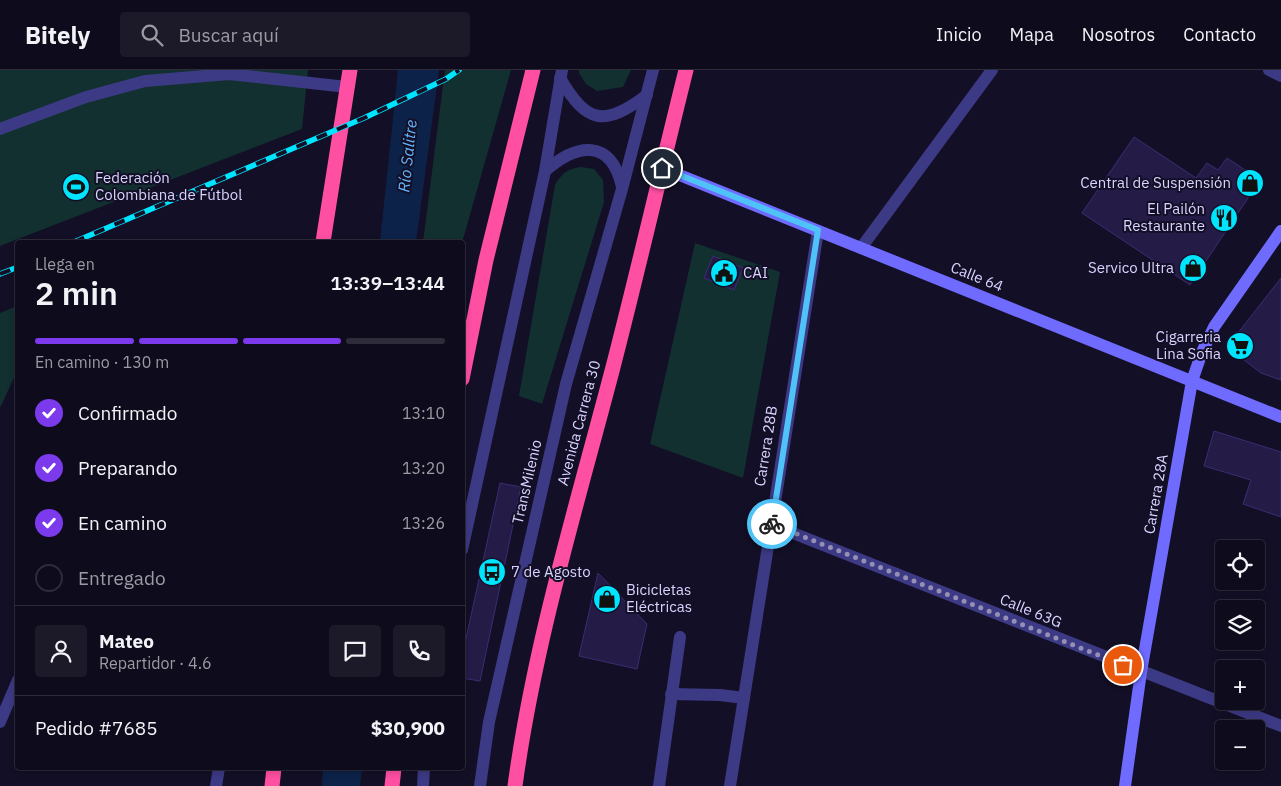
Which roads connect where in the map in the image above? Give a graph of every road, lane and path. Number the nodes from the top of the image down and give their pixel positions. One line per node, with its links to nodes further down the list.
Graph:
1 (350, 70): 9 (highway)
2 (533, 70): 19 (highway)
3 (653, 70): 10 (street, TransMilenio)
4 (686, 70): 12 (highway, Avenida Carrera 30)
5 (992, 70): 18 (street)
6 (1269, 70): 8 (street)
7 (561, 74): 10 (street); 13 (street)
8 (1281, 76)
9 (347, 87): 11 (street); 17 (highway)
10 (647, 95): 14 (street, TransMilenio)
11 (0, 130)
12 (662, 168): 15 (street, Calle 64); 42 (highway, Avenida Carrera 30)
13 (545, 171): 14 (street); 25 (street)
14 (622, 190): 41 (street, TransMilenio)
15 (818, 230): 18 (street, Calle 64); 24 (street, Carrera 28B)
16 (1281, 231): 22 (street, Carrera 28A)
17 (323, 240)
18 (861, 248): 22 (street, Calle 64)
19 (486, 260): 20 (highway); 21 (highway)
20 (465, 320)
21 (465, 364)
22 (1192, 381): 23 (street, Calle 64); 27 (street, Carrera 28A)
23 (1281, 417)
24 (770, 524): 27 (street, Calle 63G); 30 (street, Carrera 28B)
25 (465, 536)
26 (680, 637): 29 (street)
27 (1141, 672): 32 (street, Calle 63G); 45 (street, Carrera 28A)
28 (15, 687): 31 (street)
29 (671, 694): 30 (street); 43 (street)
30 (744, 698): 44 (street, Carrera 28B)
31 (0, 722)
32 (1281, 726)
33 (219, 770): 37 (street)
34 (274, 770): 38 (highway)
35 (394, 770): 39 (highway)
36 (424, 770): 40 (street)
37 (216, 786)
38 (272, 786)
39 (392, 786)
40 (422, 786)
41 (480, 786)
42 (515, 786)
43 (659, 786)
44 (730, 786)
45 (1125, 786)

